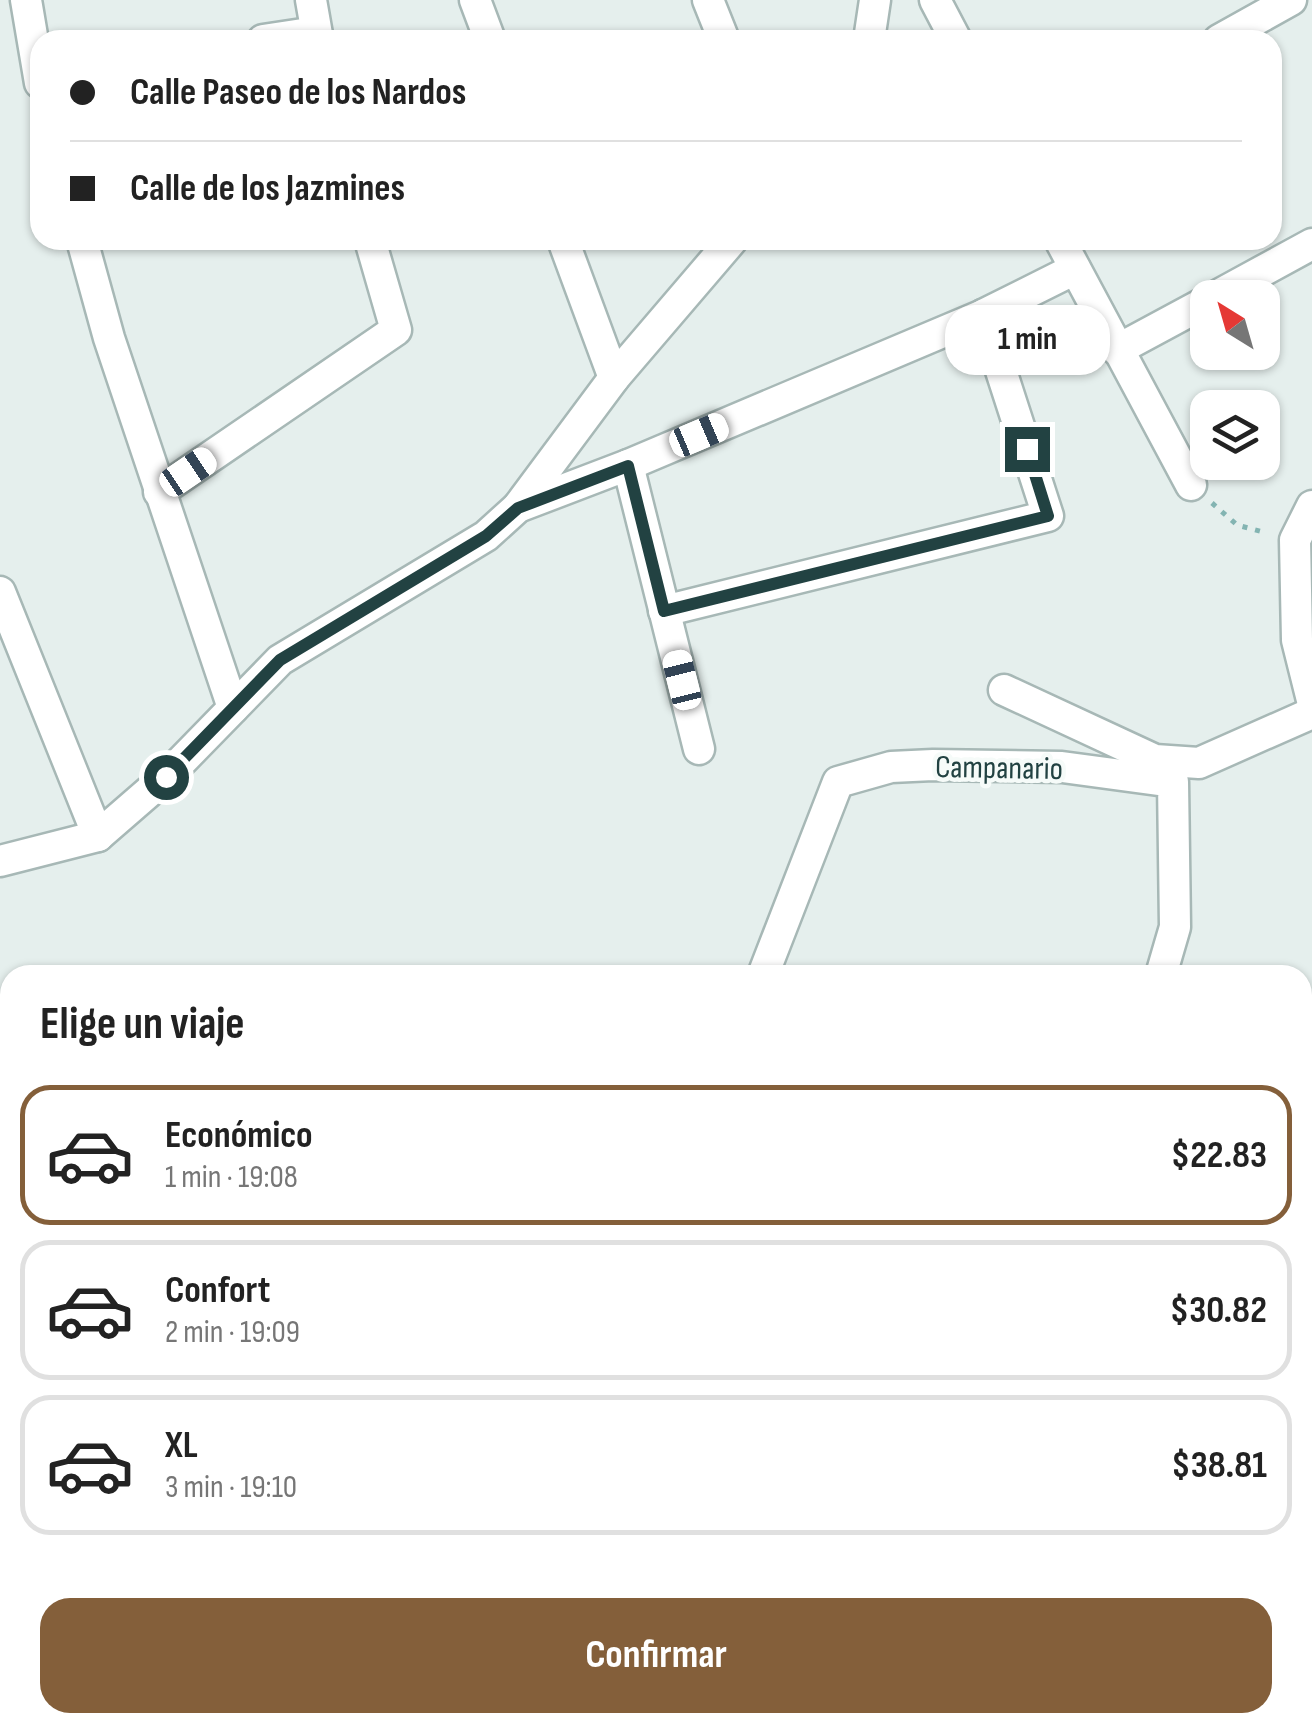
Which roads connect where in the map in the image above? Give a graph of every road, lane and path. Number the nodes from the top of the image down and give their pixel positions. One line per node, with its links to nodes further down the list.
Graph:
1 (26, 0): 8 (street)
2 (311, 0): 9 (street)
3 (475, 0): 10 (street)
4 (708, 0): 11 (street)
5 (875, 0): 12 (street)
6 (935, 0): 13 (street)
7 (1292, 0): 14 (street)
8 (31, 30)
9 (317, 30)
10 (486, 30)
11 (720, 30)
12 (870, 30)
13 (951, 30)
14 (1237, 30)
15 (1312, 244): 22 (street)
16 (85, 250): 29 (street)
17 (373, 250): 29 (street)
18 (567, 250): 26 (street)
19 (723, 250): 26 (street)
20 (1065, 250): 21 (street)
21 (1075, 269): 24 (street); 25 (street)
22 (1245, 280)
23 (1190, 310): 25 (street)
24 (984, 314): 27 (street); 34 (street)
25 (1117, 350): 28 (street)
26 (614, 378): 31 (street)
27 (628, 466): 31 (street); 34 (street)
28 (1191, 485): 32 (path)
29 (159, 492): 37 (street)
30 (1312, 506): 32 (street)
31 (518, 508): 37 (street)
32 (1294, 540): 36 (street)
33 (0, 592): 40 (street)
34 (664, 611): 39 (street)
35 (1004, 690): 38 (street)
36 (1312, 700)
37 (234, 708): 40 (street)
38 (1312, 713)
39 (698, 748)
40 (98, 836): 41 (street)
41 (0, 861)
42 (767, 965): 43 (street, Campanario)
43 (1163, 965)

